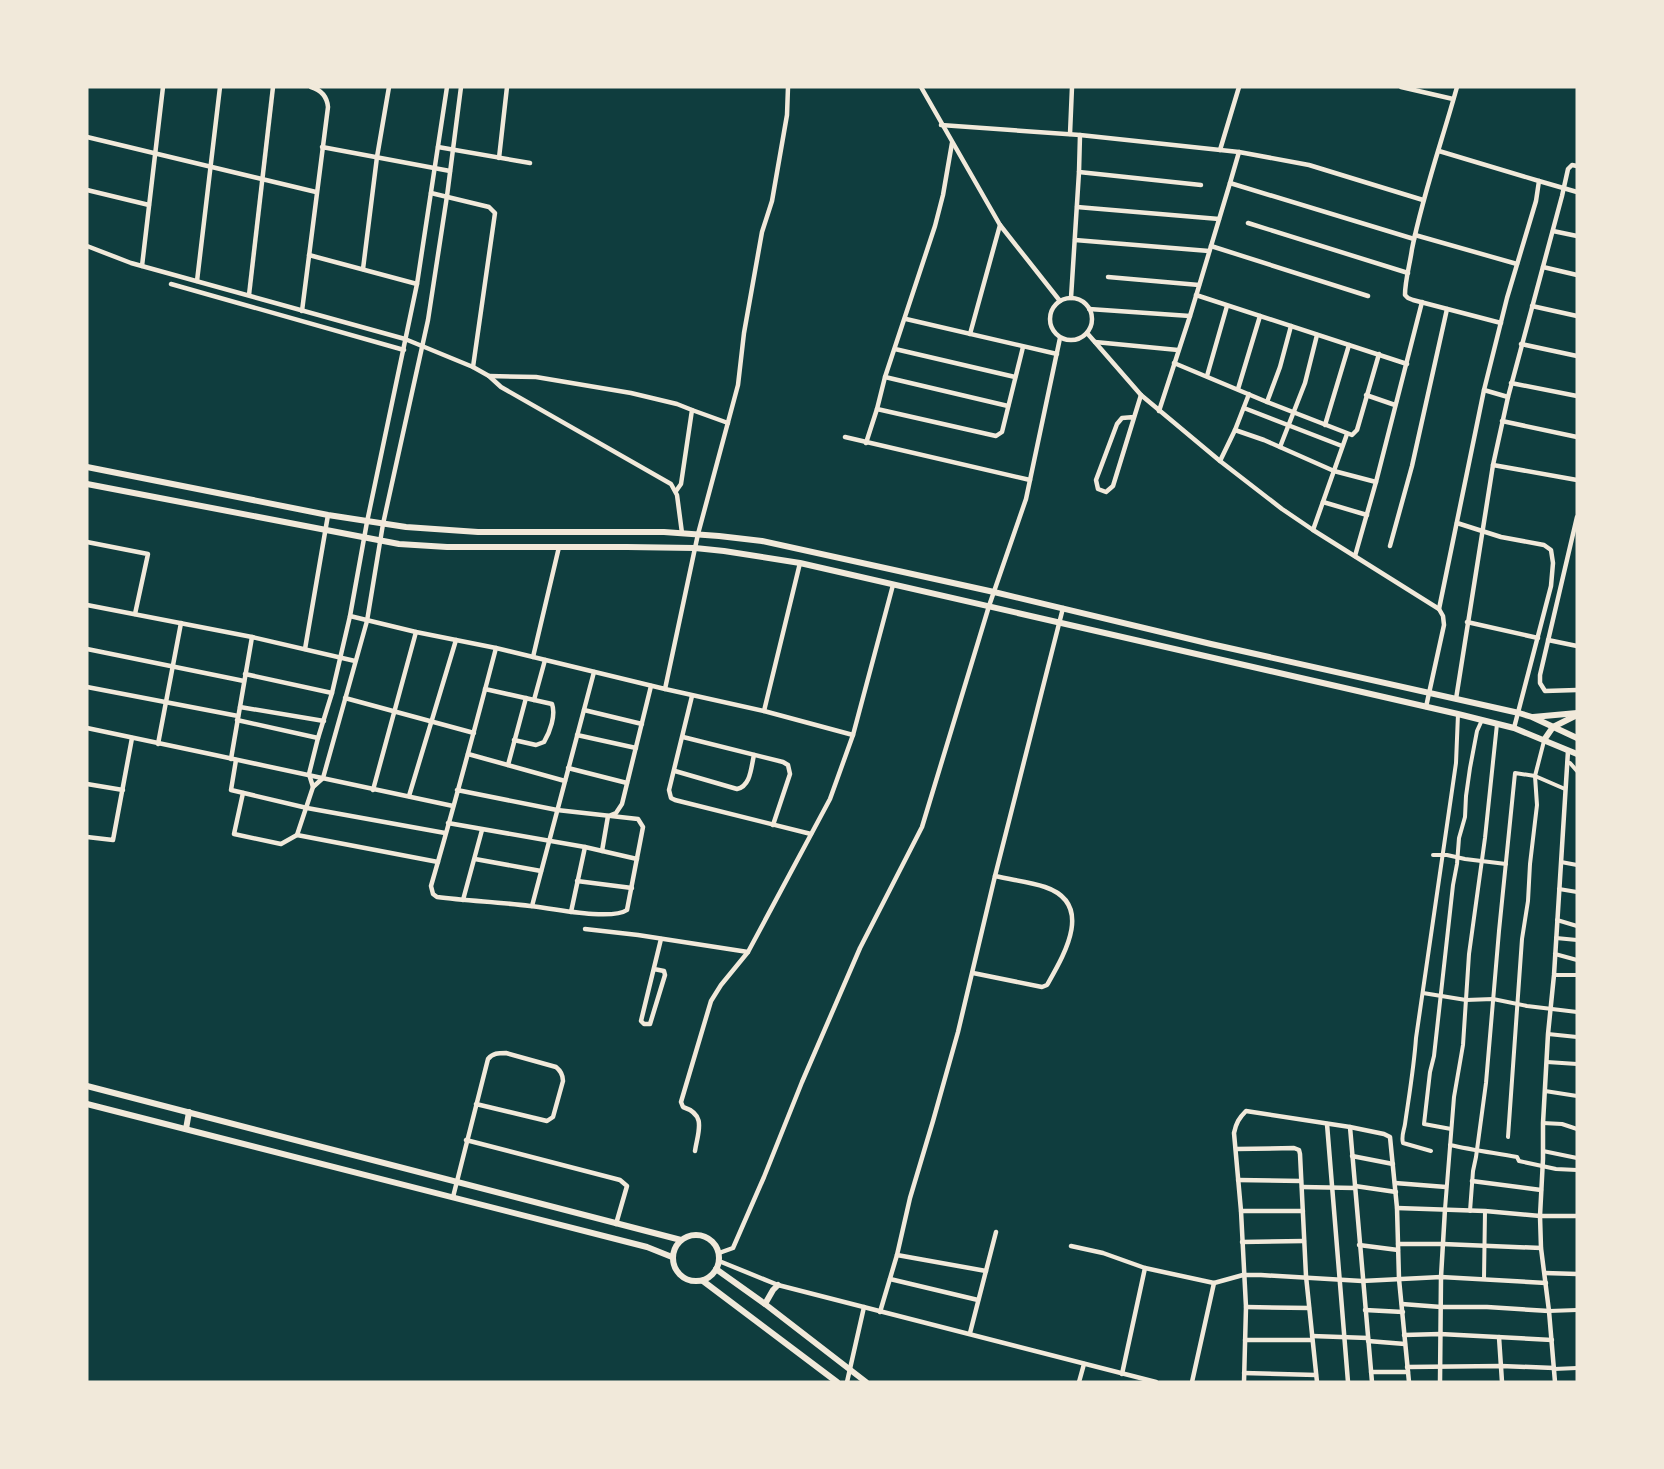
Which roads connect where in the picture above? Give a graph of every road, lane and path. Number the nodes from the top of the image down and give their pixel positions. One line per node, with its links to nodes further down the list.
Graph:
1 (163, 87): 27 (street)
2 (220, 87): 31 (street)
3 (273, 87): 36 (street)
4 (311, 87): 21 (street)
5 (389, 87): 28 (street)
6 (447, 87): 22 (street)
7 (461, 87): 23 (street)
8 (507, 87): 29 (street)
9 (788, 87): 129 (street)
10 (921, 87): 16 (street)
11 (1072, 87): 17 (street)
12 (1239, 87): 24 (street)
13 (1401, 87): 15 (street)
14 (1457, 87): 15 (street)
15 (1453, 99): 25 (street)
16 (942, 125): 17 (street); 20 (street)
17 (1070, 134): 18 (street)
18 (1080, 135): 24 (street); 35 (street)
19 (87, 137): 27 (street)
20 (952, 143): 51 (street); 84 (street)
21 (322, 147): 28 (street); 42 (street)
22 (438, 147): 23 (street); 33 (street)
23 (453, 150): 29 (street); 34 (street)
24 (1220, 150): 26 (street)
25 (1439, 151): 37 (street); 46 (street)
26 (1239, 152): 38 (street); 46 (street)
27 (155, 154): 31 (street); 47 (street)
28 (377, 157): 33 (street); 62 (street)
29 (499, 158): 30 (street)
30 (530, 163)
31 (211, 166): 36 (street); 66 (street)
32 (1577, 166): 40 (street)
33 (435, 168): 34 (street); 44 (street)
34 (450, 171): 45 (street)
35 (1079, 172): 39 (street); 48 (street)
36 (262, 179): 42 (street); 70 (street)
37 (1539, 181): 40 (street); 59 (street)
38 (1230, 183): 49 (street); 54 (street)
39 (1201, 185)
40 (1563, 188): 43 (street); 52 (street)
41 (87, 190): 47 (street)
42 (316, 192): 58 (street)
43 (1577, 192)
44 (431, 193): 45 (street); 68 (street)
45 (447, 196): 95 (street); 105 (street)
46 (1423, 200): 54 (street)
47 (149, 205): 60 (street)
48 (1077, 207): 49 (street); 55 (street)
49 (1219, 219): 57 (street)
50 (1248, 223): 63 (street)
51 (1000, 225): 74 (street); 88 (street)
52 (1552, 231): 53 (street); 61 (street)
53 (1577, 236)
54 (1415, 237): 59 (street); 63 (street)
55 (1075, 240): 57 (street); 73 (street)
56 (87, 246): 60 (street)
57 (1210, 249): 69 (street); 72 (street)
58 (309, 255): 62 (street); 80 (street)
59 (1517, 264): 85 (street)
60 (142, 266): 66 (street)
61 (1543, 267): 64 (street); 77 (street)
62 (363, 269): 68 (street)
63 (1408, 273): 75 (street)
64 (1577, 275)
65 (1108, 277): 69 (street)
66 (197, 281): 70 (street)
67 (171, 284): 98 (street)
68 (417, 284): 91 (street)
69 (1199, 285): 71 (street)
70 (249, 295): 80 (street)
71 (1196, 296): 76 (street); 81 (street)
72 (1368, 296)
73 (1071, 298): 74 (street); 78 (street)
74 (1060, 301): 90 (street)
75 (1422, 302): 79 (street); 104 (street)
76 (1227, 306): 82 (street); 107 (street)
77 (1532, 306): 83 (street); 93 (street)
78 (1089, 309): 81 (street); 87 (street)
79 (1447, 309): 85 (street); 163 (street)
80 (302, 310): 91 (street)
81 (1190, 316): 99 (street)
82 (1260, 316): 86 (street); 111 (street)
83 (1577, 316)
84 (906, 319): 88 (street); 97 (street)
85 (1501, 323): 112 (street)
86 (1291, 326): 89 (street); 118 (street)
87 (1087, 333): 90 (street); 92 (street)
88 (970, 334): 96 (street)
89 (1317, 335): 94 (street); 125 (street)
90 (1060, 338): 100 (street)
91 (405, 339): 95 (street); 98 (street)
92 (1095, 342): 99 (street); 114 (street)
93 (1521, 344): 102 (street); 110 (street)
94 (1349, 345): 101 (street); 131 (street)
95 (421, 346): 105 (street); 154 (street)
96 (1023, 347): 100 (street); 109 (street)
97 (895, 349): 108 (street); 109 (street)
98 (404, 350): 152 (street)
99 (1178, 350): 103 (street)
100 (1058, 354): 143 (street)
101 (1378, 354): 104 (street); 115 (street)
102 (1577, 356)
103 (1174, 363): 107 (street); 124 (street)
104 (1407, 364): 119 (street)
105 (473, 367): 106 (street)
106 (489, 376): 123 (street); 147 (street)
107 (1207, 376): 111 (street)
108 (885, 377): 120 (street); 122 (street)
109 (1015, 377): 120 (street)
110 (1511, 383): 116 (street); 117 (street)
111 (1238, 389): 113 (street)
112 (1484, 390): 117 (street); 153 (street)
113 (1249, 394): 118 (street); 121 (street)
114 (1142, 395): 124 (street); 127 (street)
115 (1366, 395): 119 (street); 133 (street)
116 (1577, 396)
117 (1508, 398): 128 (street)
118 (1270, 403): 125 (street); 126 (street)
119 (1395, 405): 145 (street)
120 (1008, 406): 122 (street)
121 (1244, 408): 126 (street); 132 (street)
122 (877, 409): 136 (street)
123 (692, 410): 129 (street); 147 (street)
124 (1159, 411): 139 (street)
125 (1293, 412): 130 (street); 131 (street)
126 (1266, 416): 130 (street)
127 (1134, 417): 127 (street)
128 (1502, 420): 135 (street); 140 (street)
129 (728, 423): 159 (street)
130 (1289, 425): 137 (street); 138 (street)
131 (1325, 425): 133 (street)
132 (1235, 430): 138 (street); 139 (street)
133 (1347, 434): 137 (street)
134 (845, 437): 136 (street)
135 (1577, 437)
136 (866, 443): 143 (street)
137 (1342, 446): 142 (street)
138 (1280, 447): 142 (street)
139 (1220, 461): 156 (street)
140 (1493, 465): 144 (street); 157 (street)
141 (87, 467): 149 (street)
142 (1334, 471): 145 (street); 148 (street)
143 (1030, 480): 169 (street)
144 (1577, 480)
145 (1377, 482): 150 (street)
146 (87, 484): 155 (street)
147 (676, 491): 158 (street)
148 (1323, 502): 150 (street); 156 (street)
149 (328, 514): 152 (street); 155 (street)
150 (1367, 515): 166 (street)
151 (1577, 517): 184 (street)
152 (367, 522): 154 (street); 160 (street)
153 (1457, 523): 157 (street); 173 (street)
154 (383, 524): 158 (street); 161 (street)
155 (325, 529): 160 (street); 188 (street)
156 (1313, 530): 166 (street)
157 (1483, 531): 178 (street); 182 (street)
158 (682, 533): 159 (street)
159 (698, 534): 165 (street); 169 (street)
160 (364, 538): 161 (street); 175 (street)
161 (380, 541): 164 (street); 176 (street)
162 (87, 542): 174 (street)
163 (1390, 546)
164 (559, 547): 165 (street); 190 (street)
165 (695, 548): 167 (street); 200 (street)
166 (1355, 556): 173 (street)
167 (800, 564): 168 (street); 214 (street)
168 (893, 585): 171 (street); 230 (street)
169 (994, 592): 171 (street); 172 (street)
170 (87, 605): 174 (street)
171 (989, 606): 177 (street); 378 (street)
172 (1063, 608): 177 (street); 203 (street)
173 (1439, 609): 203 (street)
174 (135, 614): 179 (street)
175 (350, 616): 176 (street); 189 (street)
176 (367, 621): 180 (street); 192 (street)
177 (1059, 622): 211 (street); 287 (street)
178 (1467, 622): 182 (street); 207 (street)
179 (181, 623): 181 (street); 193 (street)
180 (416, 632): 183 (street); 213 (street)
181 (252, 637): 188 (street); 195 (street)
182 (1538, 638): 215 (street)
183 (456, 640): 186 (street); 222 (street)
184 (1548, 640): 185 (street); 201 (street)
185 (1577, 646)
186 (496, 648): 190 (street); 199 (street)
187 (87, 649): 193 (street)
188 (305, 649): 189 (street)
189 (340, 656): 192 (street); 202 (street)
190 (533, 657): 191 (street)
191 (545, 660): 194 (street); 208 (street)
192 (356, 661): 205 (street)
193 (173, 666): 196 (street); 209 (street)
194 (594, 672): 197 (street); 212 (street)
195 (245, 674): 196 (street); 202 (street)
196 (244, 681): 210 (street)
197 (651, 686): 200 (street); 224 (street)
198 (87, 687): 209 (street)
199 (485, 688): 206 (street); 228 (street)
200 (666, 689): 204 (street)
201 (1577, 690)
202 (332, 693): 221 (street)
203 (1430, 693): 207 (street); 211 (street)
204 (692, 696): 214 (street); 231 (street)
205 (345, 698): 213 (street); 251 (street)
206 (526, 698): 208 (street); 235 (street)
207 (1456, 699): 215 (street)
208 (534, 700): 235 (street)
209 (166, 702): 219 (street); 237 (street)
210 (240, 707): 219 (street); 221 (street)
211 (1426, 707): 216 (street)
212 (584, 710): 224 (street); 229 (street)
213 (394, 711): 222 (street); 256 (street)
214 (764, 711): 230 (street)
215 (1519, 713): 218 (street); 227 (street)
216 (1458, 714): 220 (street); 277 (street)
217 (1577, 714): 218 (street); 225 (street)
218 (1532, 717): 225 (street)
219 (238, 718): 233 (street); 243 (street)
220 (1483, 720): 223 (street); 278 (street)
221 (324, 721): 233 (street)
222 (431, 721): 228 (street); 261 (street)
223 (1497, 723): 227 (street); 281 (street)
224 (642, 724): 238 (street)
225 (1553, 727): 234 (street); 236 (street)
226 (87, 728): 232 (street)
227 (1514, 728): 236 (street)
228 (474, 733): 240 (street)
229 (577, 735): 238 (street); 246 (street)
230 (853, 735): 270 (street)
231 (683, 737): 242 (street); 247 (street)
232 (132, 738): 237 (street); 258 (street)
233 (318, 738): 249 (street)
234 (1577, 738)
235 (514, 740): 245 (street)
236 (1544, 740): 239 (street); 250 (street)
237 (158, 744): 243 (street)
238 (636, 748): 253 (street)
239 (1568, 751): 241 (street); 244 (street)
240 (468, 754): 245 (street); 259 (street)
241 (1577, 754)
242 (754, 755): 247 (street); 267 (street)
243 (233, 760): 249 (street); 260 (street)
244 (1566, 764): 248 (street); 257 (street)
245 (508, 765): 252 (street)
246 (568, 768): 252 (street); 253 (street)
247 (675, 771): 267 (street)
248 (1577, 771)
249 (309, 774): 251 (street); 255 (street)
250 (1535, 776): 257 (street); 284 (street); 312 (street)
251 (323, 778): 255 (street); 256 (street)
252 (565, 781): 264 (street)
253 (627, 783): 265 (street)
254 (87, 784): 258 (street)
255 (313, 787): 263 (street)
256 (373, 789): 261 (street)
257 (1565, 789): 283 (street)
258 (123, 790): 272 (street)
259 (457, 790): 262 (street); 264 (street)
260 (243, 793): 263 (street); 271 (street)
261 (409, 796): 262 (street)
262 (453, 806): 266 (street)
263 (307, 808): 269 (street); 271 (street)
264 (557, 810): 265 (street); 273 (street)
265 (608, 816): 275 (street); 280 (street)
266 (448, 824): 268 (street); 269 (street)
267 (773, 825): 270 (street)
268 (482, 830): 273 (street); 279 (street)
269 (446, 833): 282 (street)
270 (811, 834): 301 (street)
271 (297, 835): 282 (street)
272 (87, 837)
273 (549, 841): 274 (street); 286 (street)
274 (585, 847): 275 (street); 288 (street)
275 (602, 851): 280 (street)
276 (1433, 855): 277 (street)
277 (1443, 855): 278 (street); 308 (street)
278 (1458, 857): 281 (street); 309 (street)
279 (475, 859): 286 (street); 292 (street)
280 (637, 859): 289 (street)
281 (1481, 861): 284 (street); 311 (street)
282 (438, 862): 292 (street)
283 (1561, 862): 285 (street); 290 (street)
284 (1506, 864): 310 (street)
285 (1577, 864)
286 (541, 871): 293 (street)
287 (995, 876): 305 (street); 305 (street)
288 (577, 881): 289 (street); 294 (street)
289 (632, 888): 294 (street)
290 (1558, 889): 291 (street); 295 (street)
291 (1577, 892)
292 (463, 900): 293 (street)
293 (532, 906): 294 (street)
294 (571, 912)
295 (1557, 920): 296 (street); 298 (street)
296 (1577, 926)
297 (585, 929): 299 (street)
298 (1556, 938): 300 (street); 302 (street)
299 (661, 939): 301 (street); 304 (street)
300 (1577, 940)
301 (748, 952): 335 (street)
302 (1555, 954): 303 (street); 306 (street)
303 (1577, 960)
304 (654, 969): 304 (street)
305 (973, 973): 376 (street)
306 (1554, 975): 307 (street); 313 (street)
307 (1577, 975)
308 (1423, 993): 309 (street); 336 (street)
309 (1440, 996): 311 (street); 329 (street)
310 (1493, 999): 311 (street); 312 (street); 337 (street)
311 (1466, 1000): 329 (street)
312 (1518, 1005): 313 (street); 331 (street)
313 (1551, 1010): 314 (street); 315 (street)
314 (1577, 1012)
315 (1548, 1034): 316 (street); 317 (street)
316 (1577, 1037)
317 (1547, 1062): 318 (street); 320 (street)
318 (1577, 1064)
319 (87, 1086): 324 (street)
320 (1545, 1091): 321 (street); 325 (street)
321 (1577, 1096)
322 (87, 1104): 328 (street)
323 (477, 1104): 323 (street); 332 (street)
324 (189, 1112): 328 (street); 340 (street)
325 (1543, 1123): 330 (street); 338 (street)
326 (1327, 1124): 327 (street); 334 (street); 353 (street)
327 (1350, 1126): 339 (street); 342 (street)
328 (186, 1129): 345 (street)
329 (1451, 1129): 333 (street)
330 (1577, 1129)
331 (1508, 1137)
332 (466, 1140): 347 (street); 365 (street)
333 (1450, 1145): 337 (street); 352 (street)
334 (1236, 1149): 346 (street); 350 (street)
335 (695, 1151)
336 (1431, 1151)
337 (1477, 1151): 343 (street); 348 (street)
338 (1543, 1151): 341 (street); 343 (street)
339 (1352, 1156): 342 (street); 351 (street)
340 (362, 1158): 345 (street); 347 (street)
341 (1577, 1158)
342 (1393, 1164): 349 (street)
343 (1542, 1166): 344 (street); 354 (street)
344 (1577, 1170)
345 (359, 1174): 356 (street)
346 (1238, 1180): 350 (street); 359 (street)
347 (456, 1182): 356 (street); 365 (street)
348 (1472, 1182): 354 (street); 361 (street)
349 (1395, 1183): 352 (street); 355 (street)
350 (1302, 1184): 353 (street); 360 (street)
351 (1355, 1187): 353 (street); 355 (street); 371 (street)
352 (1446, 1187): 358 (street)
353 (1332, 1188): 388 (street)
354 (1541, 1190): 363 (street)
355 (1396, 1192): 357 (street)
356 (453, 1197): 377 (street)
357 (1397, 1208): 358 (street); 374 (street)
358 (1444, 1209): 361 (street); 370 (street)
359 (1241, 1211): 360 (street); 369 (street)
360 (1303, 1211): 368 (street)
361 (1470, 1211): 362 (street)
362 (1485, 1211): 363 (street); 373 (street)
363 (1540, 1216): 364 (street); 375 (street)
364 (1577, 1216)
365 (616, 1224): 367 (street)
366 (996, 1232): 381 (street)
367 (681, 1240): 377 (street); 378 (street)
368 (1304, 1241): 369 (street); 385 (street)
369 (1242, 1242): 384 (street)
370 (1443, 1244): 373 (street); 374 (street); 386 (street)
371 (1359, 1245): 374 (street); 392 (street)
372 (1071, 1246): 379 (street)
373 (1484, 1246): 375 (street); 390 (street)
374 (1398, 1247): 389 (street)
375 (1541, 1248): 382 (street)
376 (897, 1255): 381 (street); 387 (street)
377 (672, 1257): 391 (street)
378 (719, 1257): 380 (street); 395 (street)
379 (1145, 1268): 394 (street); 427 (street)
380 (717, 1269): 391 (street); 397 (street)
381 (986, 1271): 396 (street)
382 (1545, 1273): 383 (street); 393 (street)
383 (1577, 1274)
384 (1243, 1275): 385 (street); 394 (street); 400 (street)
385 (1306, 1276): 388 (street); 402 (street)
386 (1441, 1277): 389 (street); 390 (street); 401 (street)
387 (890, 1279): 396 (street); 406 (street)
388 (1339, 1279): 392 (street); 411 (street)
389 (1399, 1279): 392 (street); 398 (street)
390 (1484, 1279): 393 (street)
391 (703, 1281): 429 (street)
392 (1362, 1281): 403 (street)
393 (1546, 1282): 405 (street)
394 (1214, 1283): 434 (street)
395 (778, 1285): 397 (street); 399 (street)
396 (978, 1300): 408 (street)
397 (765, 1304): 423 (street)
398 (1402, 1304): 401 (street); 407 (street)
399 (864, 1307): 406 (street); 423 (street)
400 (1246, 1307): 402 (street); 414 (street)
401 (1441, 1307): 405 (street); 409 (street)
402 (1309, 1308): 413 (street)
403 (1365, 1310): 407 (street); 415 (street)
404 (1577, 1310): 405 (street)
405 (1549, 1311): 416 (street)
406 (880, 1312): 408 (street)
407 (1402, 1312): 410 (street)
408 (970, 1333): 418 (street)
409 (1440, 1334): 410 (street); 412 (street); 419 (street)
410 (1404, 1335): 417 (street)
411 (1344, 1337): 413 (street); 415 (street); 437 (street)
412 (1499, 1337): 416 (street); 420 (street)
413 (1312, 1338): 414 (street); 428 (street)
414 (1245, 1340): 425 (street)
415 (1368, 1340): 417 (street); 426 (street)
416 (1552, 1340): 421 (street)
417 (1405, 1344): 424 (street)
418 (1084, 1364): 427 (street); 432 (street)
419 (1441, 1365): 420 (street); 424 (street); 440 (street)
420 (1501, 1366): 421 (street); 441 (street)
421 (1554, 1368): 422 (street); 442 (street)
422 (1577, 1368)
423 (850, 1370): 430 (street); 431 (street)
424 (1408, 1370): 426 (street); 439 (street)
425 (1244, 1372): 428 (street); 435 (street)
426 (1371, 1372): 438 (street)
427 (1122, 1374): 433 (street)
428 (1316, 1375): 436 (street)
429 (837, 1382)
430 (847, 1382)
431 (866, 1382)
432 (1079, 1382)
433 (1152, 1382)
434 (1192, 1382)
435 (1244, 1382)
436 (1317, 1382)
437 (1347, 1382)
438 (1372, 1382)
439 (1409, 1382)
440 (1440, 1382)
441 (1502, 1382)
442 (1554, 1382)

